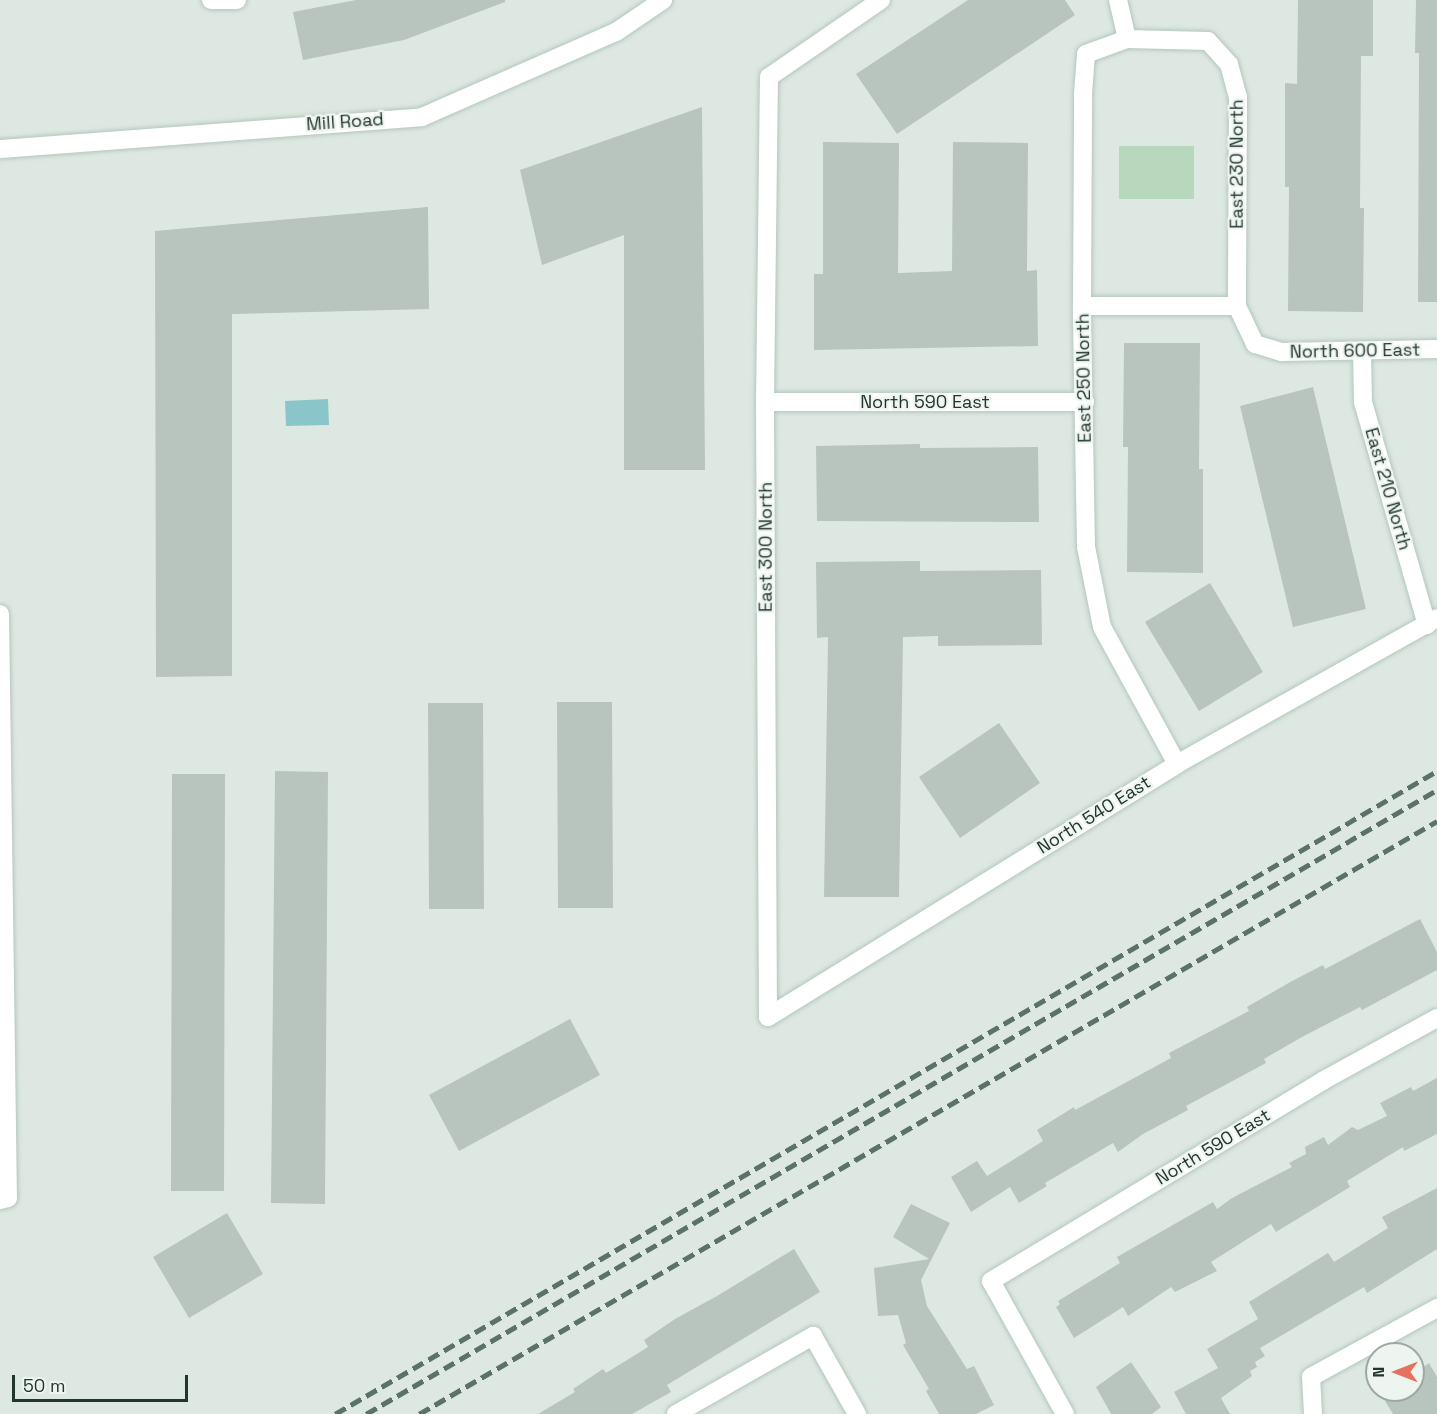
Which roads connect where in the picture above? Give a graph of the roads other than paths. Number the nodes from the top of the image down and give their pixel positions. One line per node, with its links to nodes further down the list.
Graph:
1 (211, 0): 2 (street)
2 (237, 0)
3 (663, 0): 7 (street, Mill Road)
4 (880, 0): 12 (street, East 300 North)
5 (1119, 0): 6 (street)
6 (1127, 39): 8 (street, East 250 North); 9 (street, East 230 North)
7 (0, 149)
8 (1082, 306): 9 (street); 13 (street, East 250 North)
9 (1237, 306): 11 (street, North 600 East)
10 (1437, 349): 11 (street, North 600 East)
11 (1362, 351): 15 (street, East 210 North)
12 (765, 402): 13 (street, North 590 East); 17 (street, East 300 North)
13 (1085, 402): 16 (street, East 250 North)
14 (0, 614): 19 (street)
15 (1432, 622): 16 (street, North 540 East)
16 (1177, 764): 17 (street, North 540 East)
17 (768, 1017)
18 (1437, 1018): 23 (street, North 590 East)
19 (4, 1199)
20 (1437, 1308): 24 (street)
21 (676, 1414): 22 (street)
22 (857, 1414)
23 (1065, 1414)
24 (1313, 1414)

